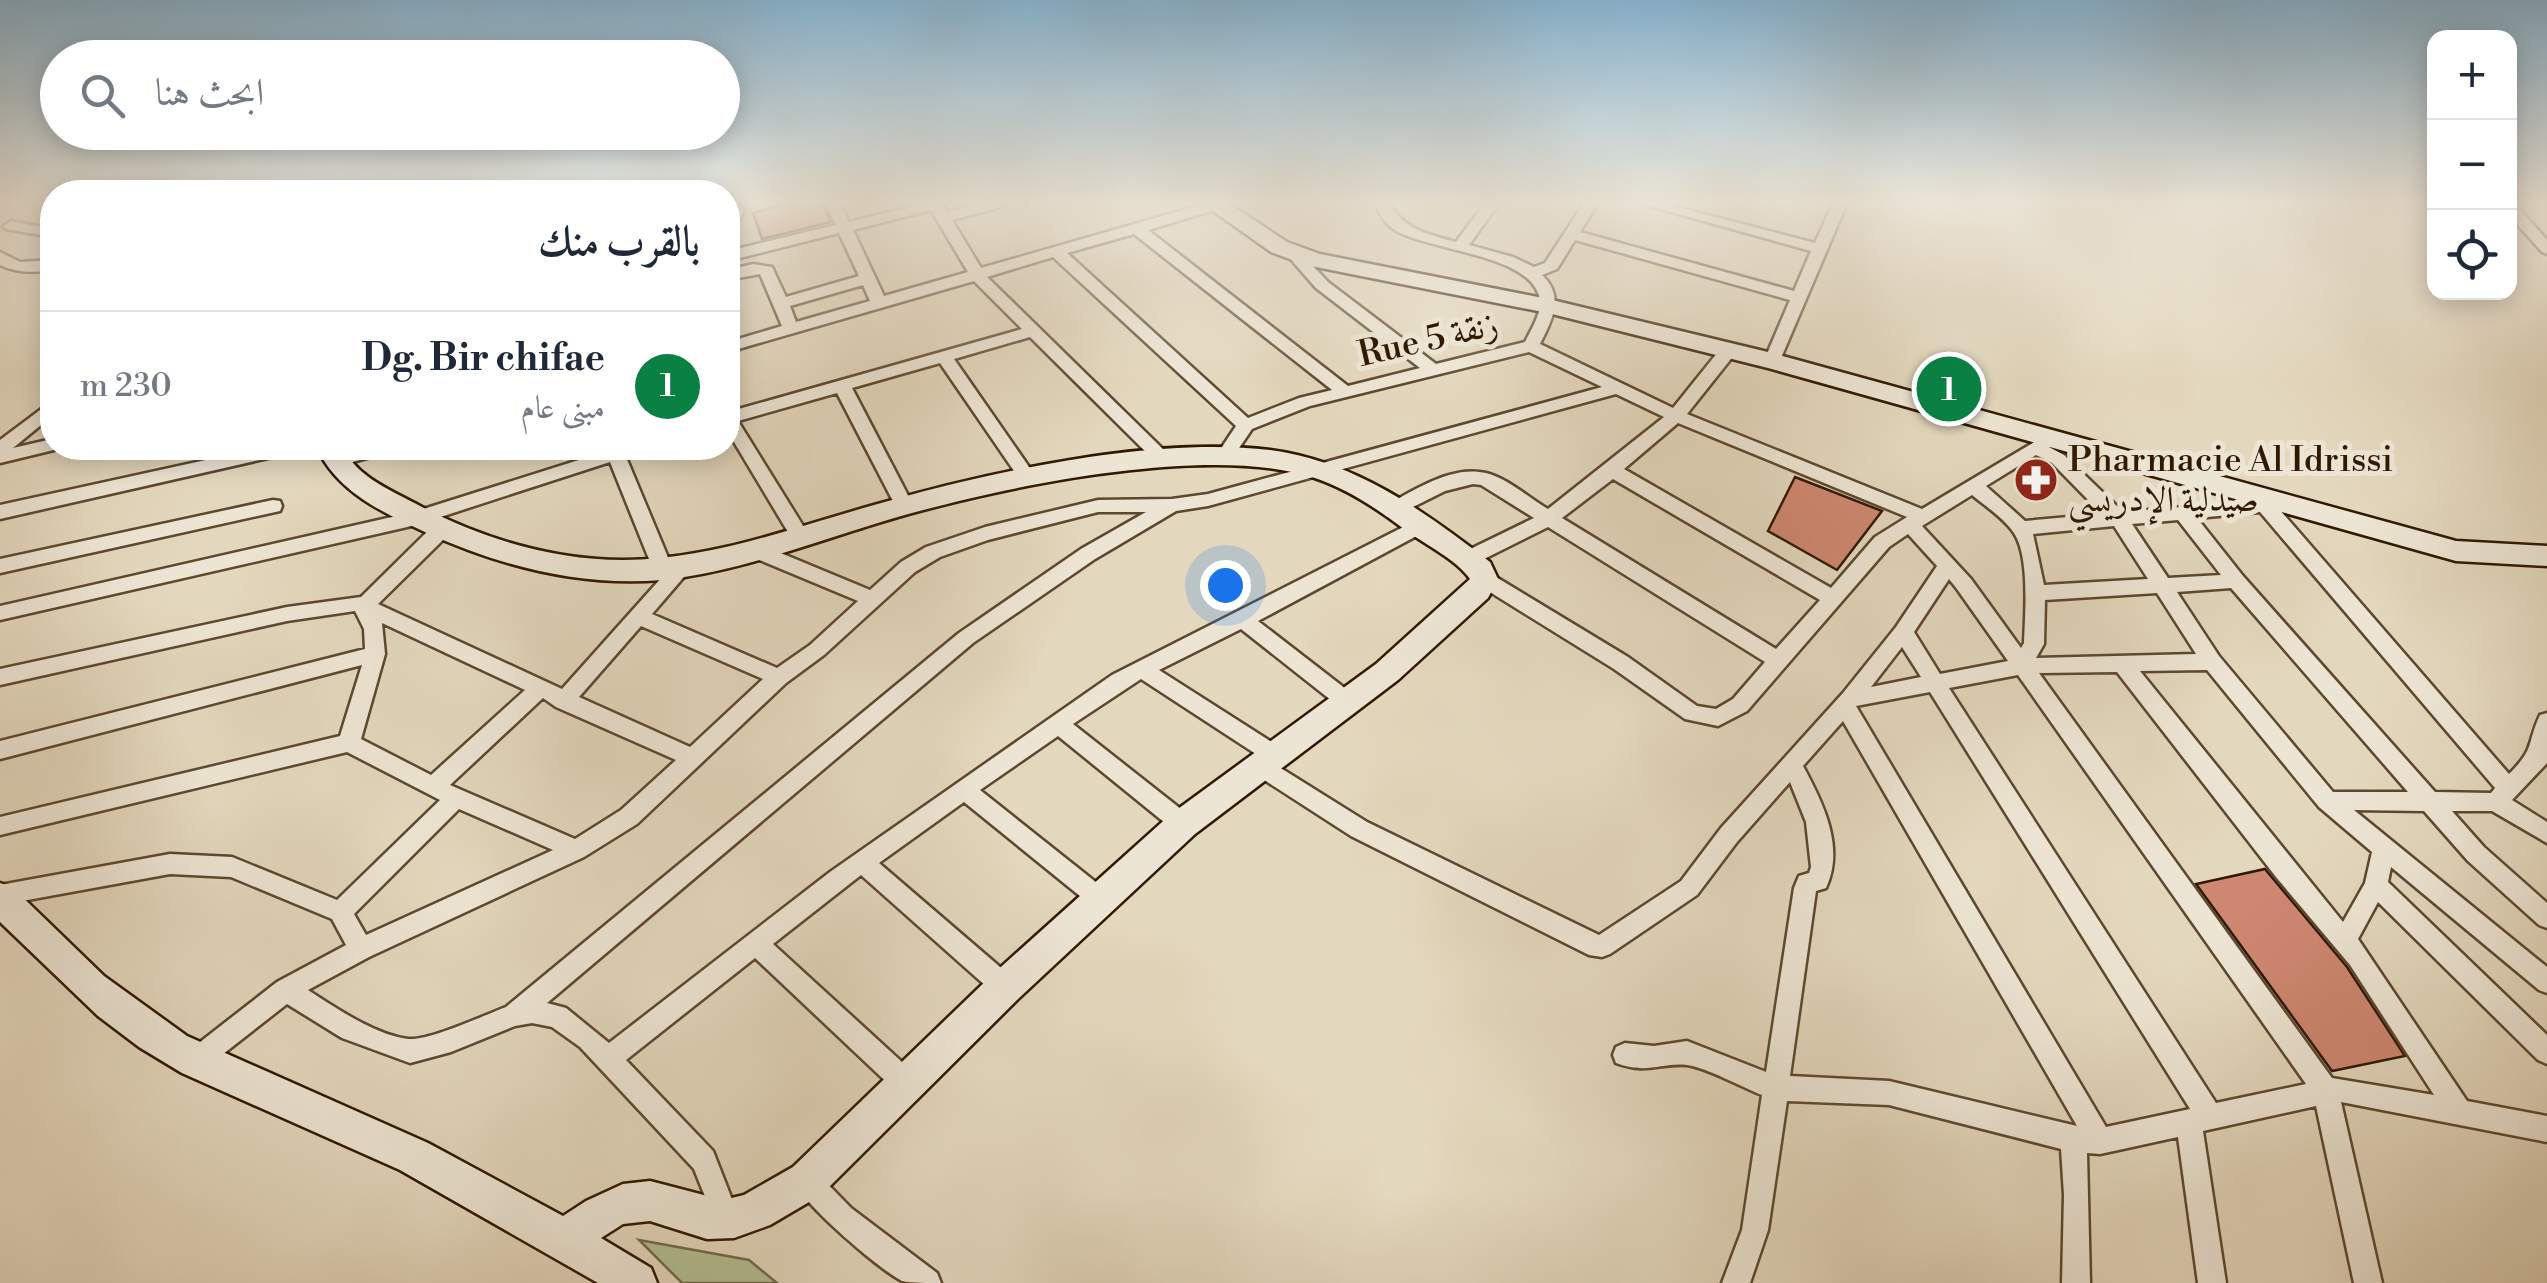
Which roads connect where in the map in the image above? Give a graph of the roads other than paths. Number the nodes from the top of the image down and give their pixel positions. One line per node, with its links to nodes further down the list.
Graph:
1 (7, 263): 13 (street)
2 (861, 263): 17 (street)
3 (970, 263): 16 (street)
4 (1019, 263): 16 (street)
5 (1068, 263): 36 (street)
6 (1182, 263): 32 (street)
7 (1302, 263): 29 (street)
8 (1332, 263): 21 (street)
9 (1512, 263): 15 (street, Rue 5 زنقة)
10 (1552, 263): 15 (street)
11 (1676, 263): 18 (street)
12 (1814, 263): 18 (street)
13 (40, 268)
14 (740, 272): 20 (street)
15 (1532, 273): 21 (street, Rue 5 زنقة)
16 (977, 275): 19 (street); 23 (street)
17 (868, 278): 19 (street); 20 (street)
18 (1798, 297): 28 (street)
19 (879, 303): 22 (street)
20 (779, 304): 22 (street)
21 (1548, 306): 25 (street, Rue 5 زنقة); 26 (street)
22 (791, 328): 24 (street)
23 (1034, 331): 27 (street); 47 (street)
24 (740, 344)
25 (1532, 346): 29 (street, Rue 5 زنقة); 31 (street)
26 (1728, 351): 28 (street); 34 (street)
27 (944, 356): 30 (street); 50 (street)
28 (1772, 362): 38 (street)
29 (1432, 369): 32 (street, Rue 5 زنقة)
30 (842, 386): 33 (street); 53 (street)
31 (1618, 388): 34 (street); 48 (street)
32 (1344, 391): 36 (street, Rue 5 زنقة)
33 (740, 416)
34 (1676, 416): 49 (street); 60 (street)
35 (40, 417): 40 (street)
36 (1246, 425): 41 (street)
37 (740, 438): 65 (street)
38 (2044, 444): 51 (street); 52 (street); 61 (street)
39 (40, 448): 42 (street)
40 (0, 449)
41 (1227, 453): 47 (street); 48 (street)
42 (0, 457)
43 (232, 460): 57 (street)
44 (337, 460): 62 (street)
45 (602, 460): 62 (street)
46 (630, 460): 70 (street)
47 (1164, 460): 50 (street)
48 (1322, 470): 55 (street); 56 (street)
49 (1612, 470): 59 (street); 75 (street)
50 (1027, 477): 53 (street)
51 (1975, 487): 60 (street); 64 (street)
52 (2274, 504): 58 (street); 67 (street); 105 (street)
53 (904, 505): 65 (street)
54 (273, 506): 69 (street)
55 (1172, 506): 76 (street); 126 (street)
56 (1395, 509): 59 (street); 63 (street)
57 (0, 512)
58 (2185, 515): 61 (street); 72 (street)
59 (1549, 518): 71 (street); 83 (street)
60 (1915, 519): 68 (street); 75 (street)
61 (2120, 520): 64 (street); 73 (street)
62 (428, 524): 70 (street); 77 (street); 78 (street)
63 (1417, 528): 71 (street); 80 (street)
64 (2022, 528): 74 (street)
65 (800, 536): 66 (street)
66 (752, 549): 70 (street); 76 (street)
67 (2547, 556)
68 (1948, 565): 81 (street); 86 (street)
69 (0, 566)
70 (674, 566): 79 (street)
71 (1475, 569): 83 (street); 93 (street)
72 (2236, 581): 73 (street); 108 (street)
73 (2162, 585): 74 (street); 84 (street)
74 (2035, 594): 86 (street)
75 (1832, 598): 83 (street)
76 (872, 599): 89 (street)
77 (365, 605): 82 (street); 88 (street); 91 (street)
78 (0, 613)
79 (641, 618): 89 (street); 92 (street)
80 (1242, 619): 87 (street); 93 (street)
81 (1903, 632): 90 (street); 94 (street)
82 (375, 654): 97 (street); 98 (street)
83 (1780, 661)
84 (2212, 662): 85 (street); 107 (street)
85 (2123, 664): 86 (street); 120 (street)
86 (2020, 666): 90 (street); 133 (street)
87 (1141, 669): 96 (street); 100 (street)
88 (0, 677)
89 (778, 677): 99 (street)
90 (1934, 681): 94 (street); 135 (street)
91 (540, 690): 92 (street); 103 (street)
92 (563, 701): 99 (street)
93 (1348, 702): 100 (street)
94 (1847, 702): 102 (street); 137 (street)
95 (2547, 721): 101 (street)
96 (1058, 724): 104 (street); 109 (street)
97 (349, 743): 103 (street); 110 (street)
98 (0, 750)
99 (692, 758): 112 (street)
100 (1267, 760): 102 (street); 109 (street)
101 (2543, 761): 105 (street)
102 (1792, 766): 132 (street)
103 (433, 787): 106 (street)
104 (964, 790): 114 (street); 117 (street)
105 (2502, 795): 108 (street); 111 (street)
106 (456, 798): 112 (street); 118 (street)
107 (2327, 801): 108 (street); 113 (street)
108 (2431, 802): 119 (street)
109 (1183, 824): 117 (street)
110 (0, 826)
111 (2547, 834)
112 (576, 850): 122 (street)
113 (2384, 850): 115 (street); 123 (street)
114 (862, 862): 121 (street); 124 (street)
115 (2376, 885): 120 (street); 127 (street)
116 (0, 896): 118 (street); 130 (street)
117 (1099, 898): 124 (street)
118 (340, 912): 122 (street)
119 (2547, 918)
120 (2345, 940): 134 (street)
121 (756, 944): 129 (street); 131 (street)
122 (361, 949): 125 (street)
123 (2547, 982)
124 (1005, 987): 131 (street)
125 (286, 990): 126 (street); 130 (street)
126 (515, 1014): 129 (street)
127 (2547, 1052)
128 (1626, 1055): 132 (street)
129 (608, 1059): 139 (street)
130 (195, 1061): 140 (street)
131 (905, 1082): 138 (street)
132 (1776, 1088): 137 (street); 143 (street)
133 (2325, 1090): 134 (street); 135 (street); 146 (street)
134 (2461, 1114): 136 (street)
135 (2199, 1119): 137 (street); 145 (street)
136 (2547, 1129)
137 (2086, 1140): 144 (street)
138 (807, 1181): 139 (street); 142 (street)
139 (727, 1220): 140 (street)
140 (567, 1239): 141 (street)
141 (636, 1283)
142 (926, 1283)
143 (1736, 1283)
144 (2076, 1283)
145 (2212, 1283)
146 (2368, 1283)

